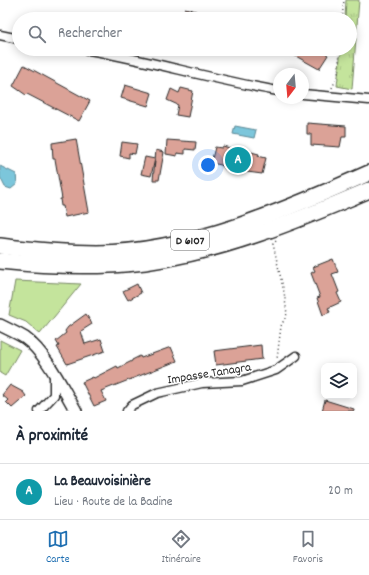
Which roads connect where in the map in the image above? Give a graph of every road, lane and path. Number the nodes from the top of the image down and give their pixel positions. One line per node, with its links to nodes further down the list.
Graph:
1 (344, 0): 2 (path)
2 (343, 12)
3 (0, 35): 4 (street)
4 (12, 37)
5 (128, 56): 8 (street)
6 (339, 56): 7 (path)
7 (332, 89)
8 (273, 90)
9 (309, 95): 10 (street)
10 (369, 100)
11 (369, 173): 14 (highway, D 6107)
12 (369, 190): 15 (highway, D 6107)
13 (276, 239): 18 (path)
14 (0, 246)
15 (0, 261)
16 (0, 325): 19 (street)
17 (296, 356): 18 (street, Impasse Tanagra)
18 (276, 370): 22 (street, Impasse Tanagra)
19 (54, 376): 20 (street); 21 (street)
20 (39, 411)
21 (76, 411)
22 (127, 411)

